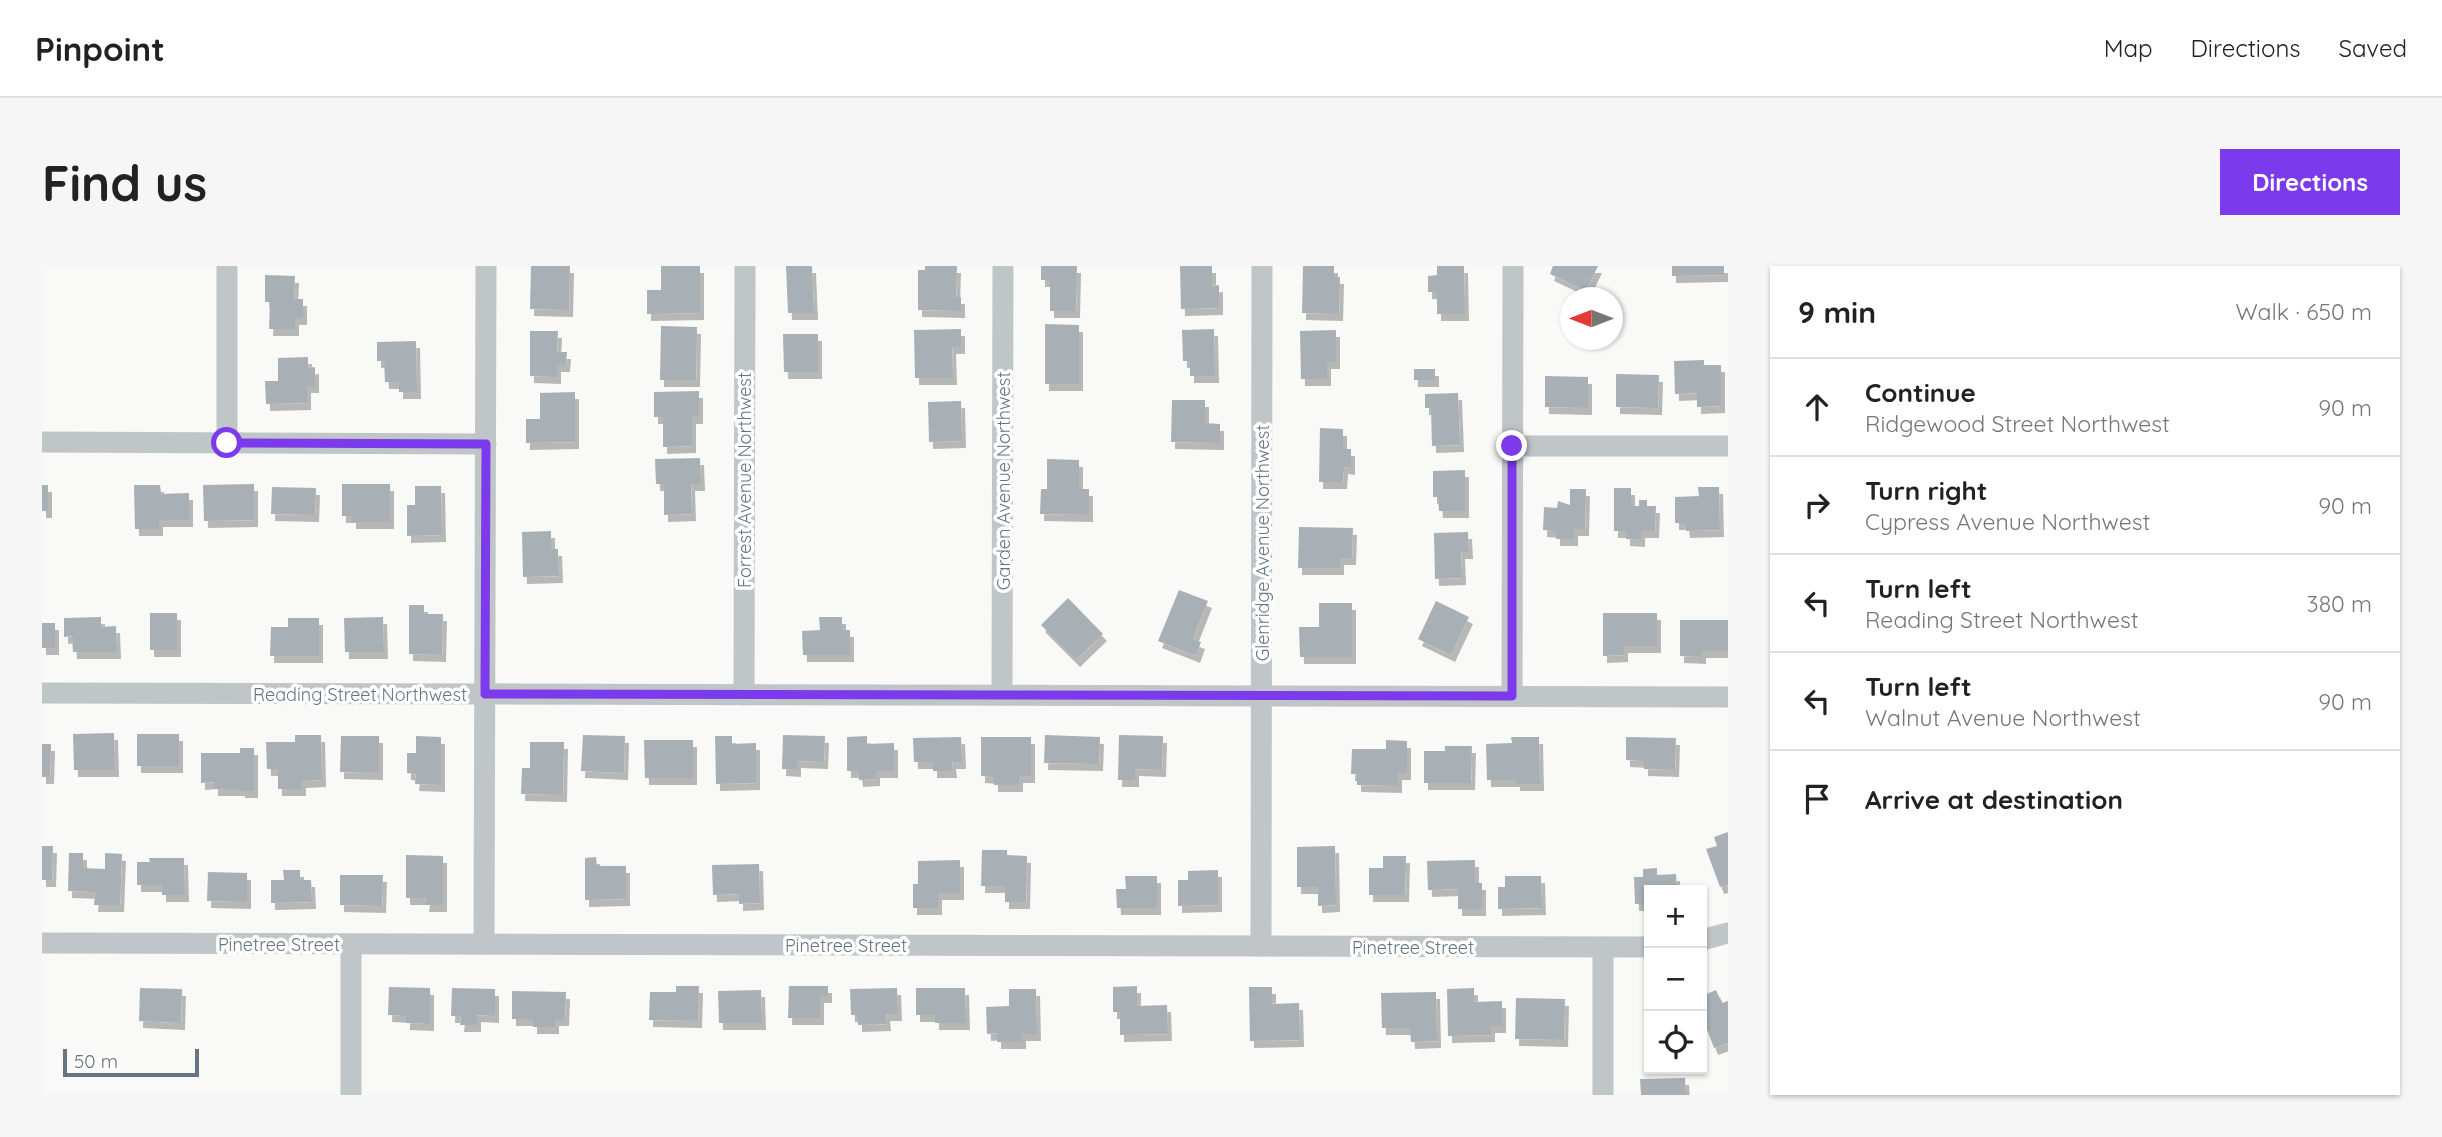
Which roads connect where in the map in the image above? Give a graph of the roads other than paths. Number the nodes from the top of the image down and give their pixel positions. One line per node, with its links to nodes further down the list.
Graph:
1 (227, 266): 8 (street)
2 (486, 266): 9 (street)
3 (745, 266): 14 (street, Forrest Avenue Northwest)
4 (1003, 266): 15 (street, Garden Avenue Northwest)
5 (1262, 266): 16 (street, Glenridge Avenue Northwest)
6 (1513, 266): 10 (street)
7 (42, 443): 8 (street)
8 (227, 443): 9 (street)
9 (486, 444): 13 (street)
10 (1512, 446): 11 (street); 17 (street)
11 (1728, 446)
12 (42, 693): 13 (street, Reading Street Northwest)
13 (485, 694): 14 (street, Reading Street Northwest); 23 (street)
14 (744, 695): 15 (street, Reading Street Northwest)
15 (1002, 695): 16 (street, Reading Street Northwest)
16 (1262, 696): 17 (street, Reading Street Northwest); 24 (street, Glenridge Avenue Northwest)
17 (1512, 696): 18 (street, Reading Street Northwest)
18 (1728, 697)
19 (1728, 933): 20 (street)
20 (1707, 939)
21 (42, 943): 22 (street, Pinetree Street)
22 (351, 944): 23 (street, Pinetree Street); 27 (street)
23 (484, 944): 24 (street, Pinetree Street)
24 (1261, 946): 25 (street, Pinetree Street)
25 (1603, 947): 26 (street, Pinetree Street); 28 (street)
26 (1644, 947)
27 (351, 1095)
28 (1603, 1095)

